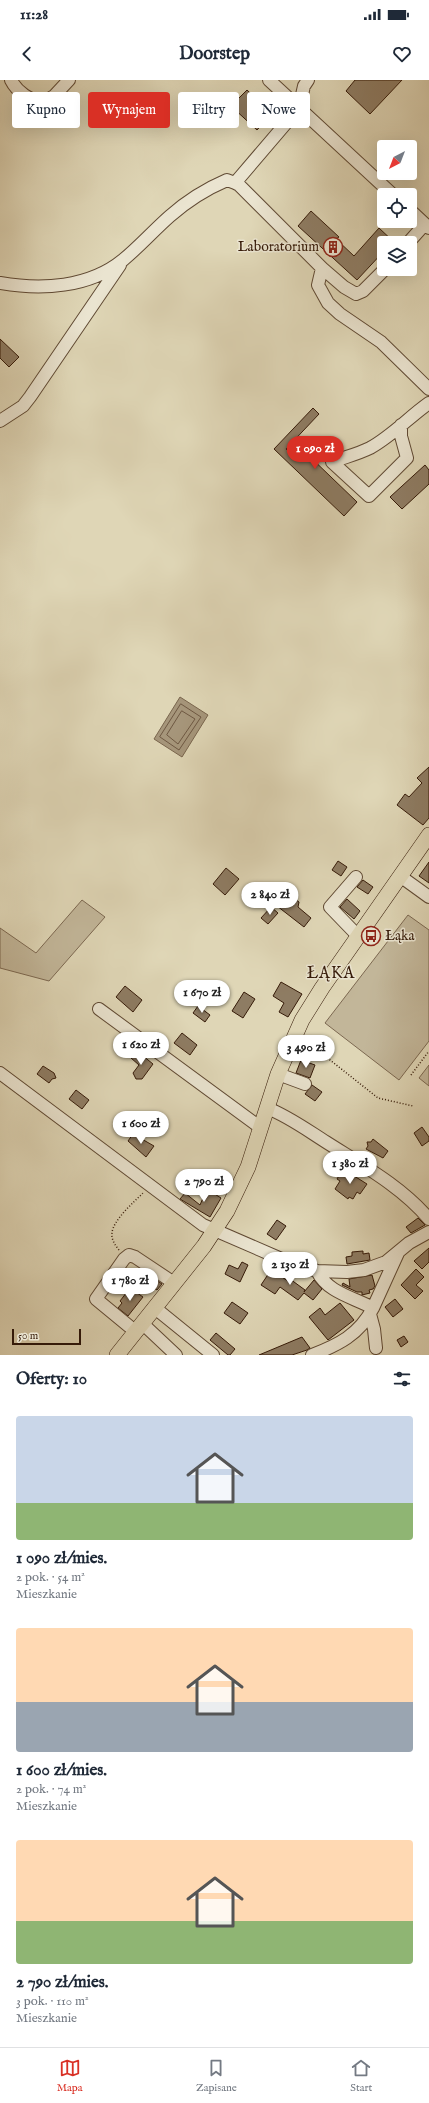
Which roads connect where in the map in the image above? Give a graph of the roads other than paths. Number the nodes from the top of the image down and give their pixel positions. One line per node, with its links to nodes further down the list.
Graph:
1 (11, 80): 2 (street)
2 (69, 80)
3 (269, 80): 5 (street)
4 (308, 80): 6 (street)
5 (282, 92)
6 (303, 92)
7 (310, 118): 10 (street)
8 (282, 128): 9 (street)
9 (235, 183): 14 (street); 15 (street)
10 (386, 188)
11 (417, 217): 12 (street)
12 (427, 226): 13 (street)
13 (416, 236)
14 (122, 261): 17 (street); 20 (street)
15 (322, 268): 16 (street); 18 (street)
16 (377, 276)
17 (0, 283)
18 (429, 389)
19 (429, 403): 21 (street)
20 (0, 421)
21 (401, 425): 21 (street)
22 (428, 840): 23 (main road)
23 (400, 876): 25 (street); 26 (main road)
24 (356, 877): 26 (street)
25 (429, 897)
26 (358, 936): 29 (main road)
27 (99, 1009): 32 (street)
28 (0, 1073): 34 (street)
29 (278, 1074): 30 (street); 31 (main road)
30 (305, 1084)
31 (267, 1108): 32 (main road); 33 (street)
32 (261, 1128): 34 (main road)
33 (429, 1219)
34 (214, 1231): 37 (street); 38 (main road)
35 (429, 1232): 36 (street)
36 (399, 1252): 37 (street); 40 (street)
37 (317, 1271): 40 (street)
38 (174, 1283): 39 (main road); 41 (street)
39 (155, 1308): 41 (main road); 45 (street)
40 (371, 1311): 42 (street); 46 (street)
41 (139, 1328): 43 (main road); 44 (street)
42 (376, 1348)
43 (117, 1355)
44 (176, 1355)
45 (213, 1355)
46 (312, 1355)

